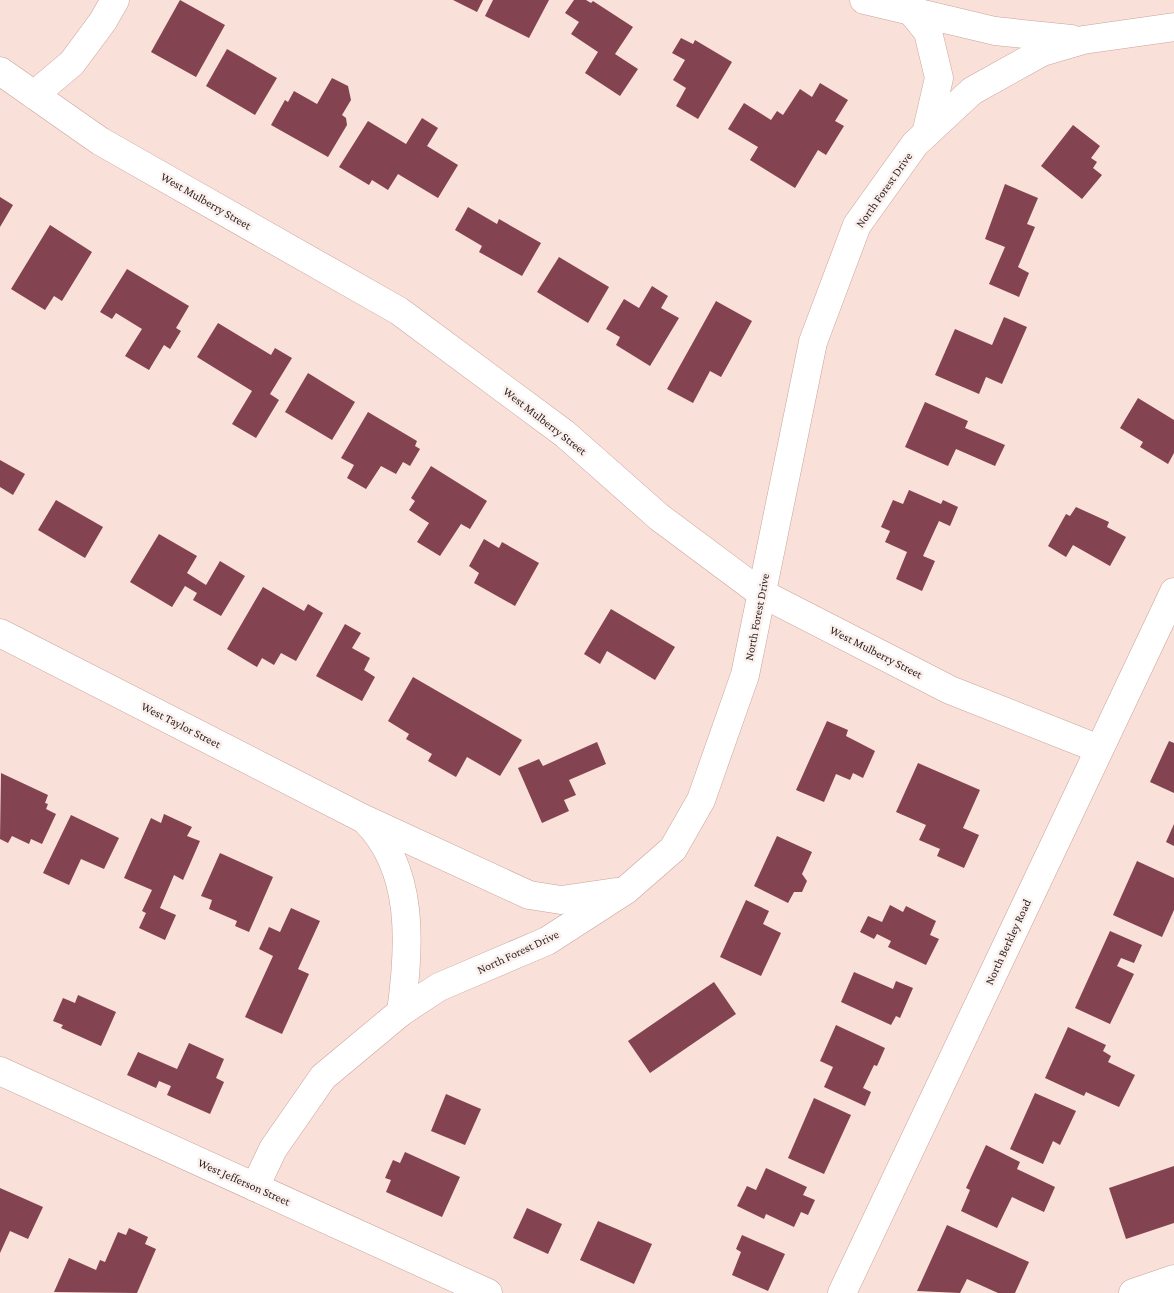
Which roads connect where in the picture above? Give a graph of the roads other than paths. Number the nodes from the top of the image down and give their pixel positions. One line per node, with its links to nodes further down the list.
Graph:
1 (115, 0): 7 (street)
2 (864, 0): 3 (street)
3 (910, 11): 5 (street); 8 (street)
4 (1174, 27): 5 (street, North Forest Drive)
5 (1083, 40): 8 (street, North Forest Drive)
6 (0, 71): 7 (street, West Mulberry Street)
7 (34, 96): 10 (street, West Mulberry Street)
8 (926, 134): 10 (street, North Forest Drive)
9 (1174, 592): 12 (street, North Berkley Road)
10 (761, 593): 12 (street, West Mulberry Street); 14 (street, North Forest Drive)
11 (0, 633): 13 (street, West Taylor Street)
12 (1099, 749): 20 (street, North Berkley Road)
13 (362, 818): 14 (street, West Taylor Street); 15 (street, West Taylor Street)
14 (626, 890): 15 (street, North Forest Drive)
15 (401, 1012): 17 (street, North Forest Drive)
16 (0, 1071): 17 (street, West Jefferson Street)
17 (255, 1187): 19 (street, West Jefferson Street)
18 (1174, 1279): 21 (street)
19 (488, 1293)
20 (842, 1293)
21 (1134, 1293)

